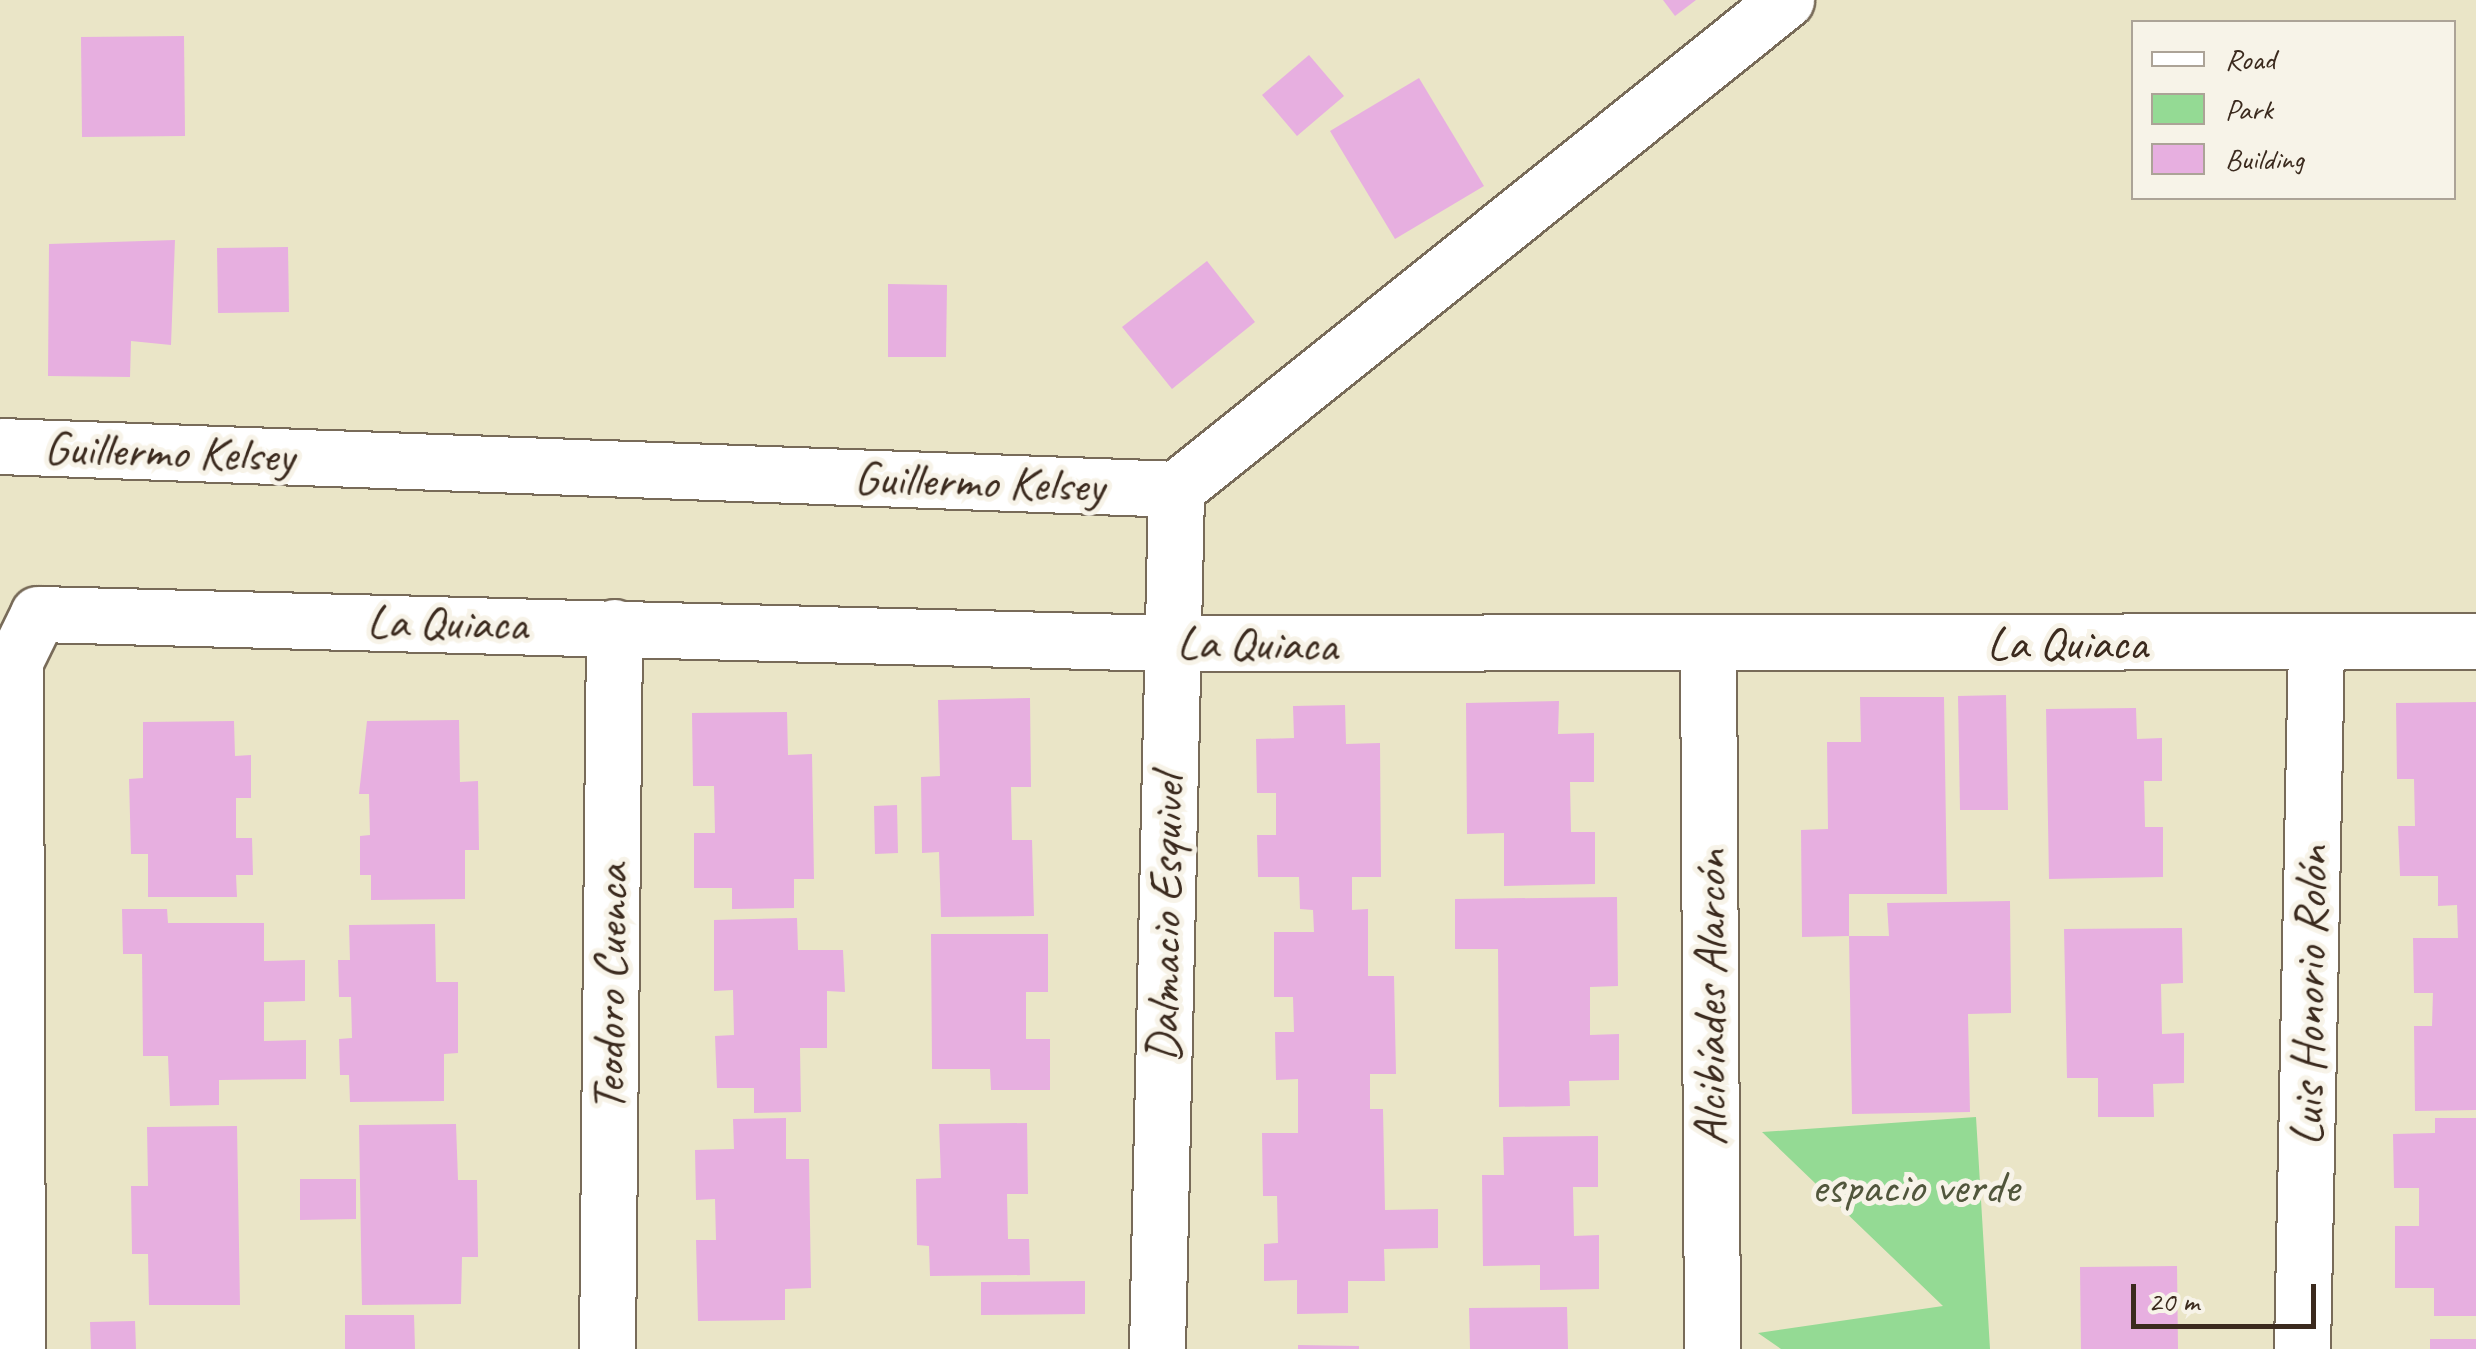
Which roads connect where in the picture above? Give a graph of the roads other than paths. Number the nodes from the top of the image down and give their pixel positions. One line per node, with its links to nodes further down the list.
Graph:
1 (1786, 0): 3 (street)
2 (0, 446): 3 (street, Guillermo Kelsey)
3 (1176, 489): 7 (street, Dalmacio Esquivel)
4 (614, 627): 7 (street, La Quiaca); 9 (street, La Quiaca); 10 (street, Teodoro Cuenca)
5 (2476, 640): 6 (street, La Quiaca)
6 (2316, 642): 8 (street, La Quiaca); 13 (street, Luis Honorio Rolón)
7 (1170, 643): 8 (street, La Quiaca); 11 (street, Dalmacio Esquivel)
8 (1708, 647): 12 (street, Alcibíades Alarcón)
9 (17, 1349)
10 (606, 1349)
11 (1156, 1349)
12 (1712, 1349)
13 (2302, 1349)

